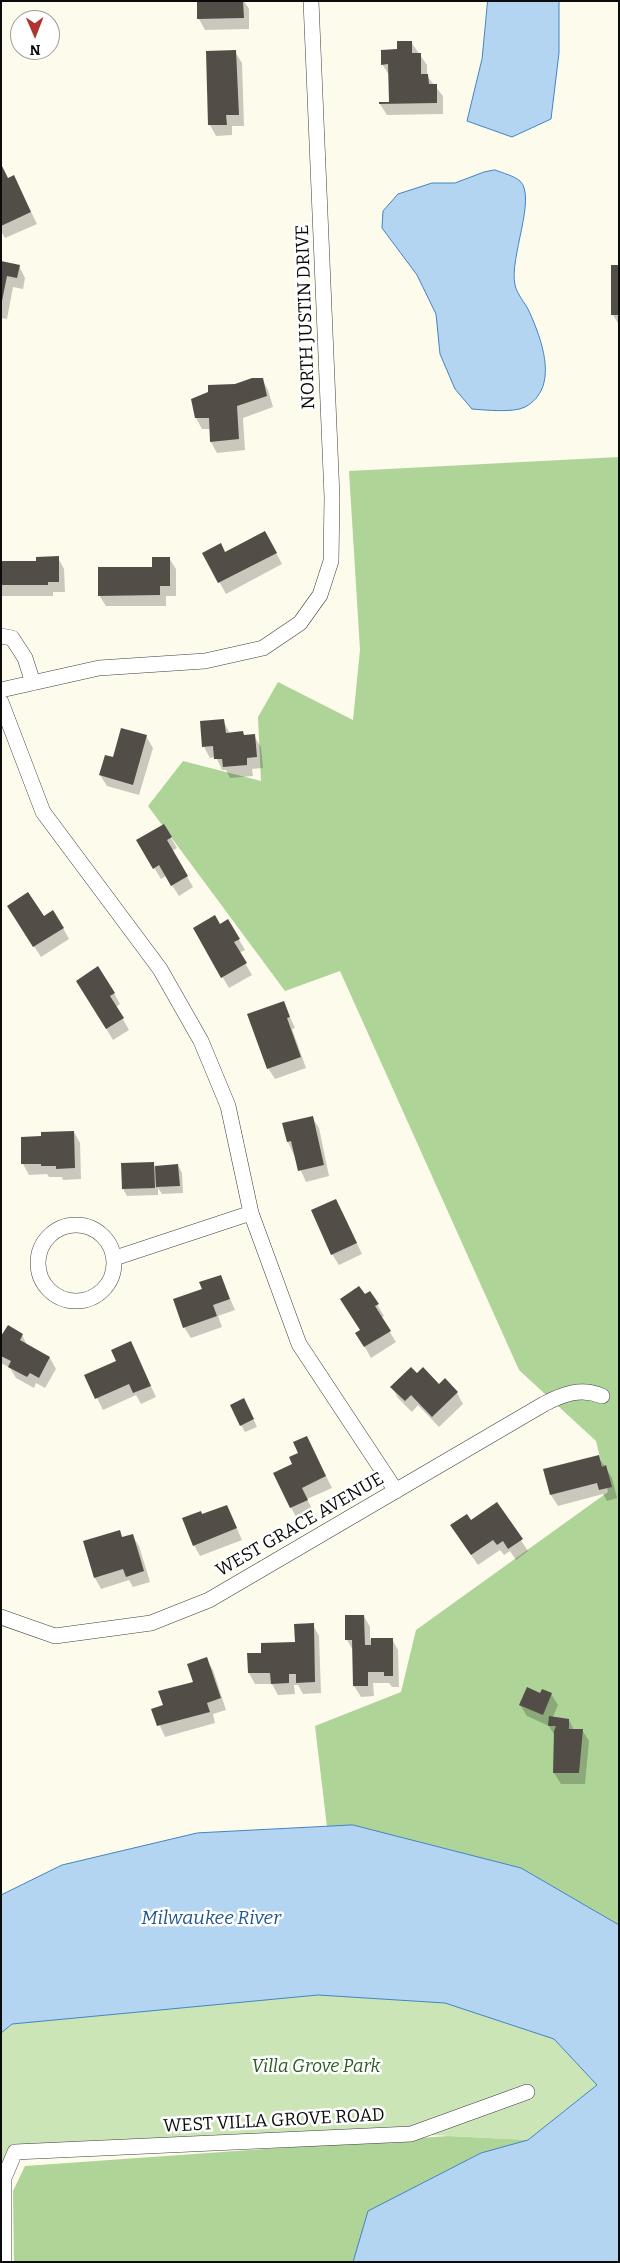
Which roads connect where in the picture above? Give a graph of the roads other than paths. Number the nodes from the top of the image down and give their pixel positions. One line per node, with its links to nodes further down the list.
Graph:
1 (311, 1): 3 (street, NORTH JUSTIN DRIVE)
2 (1, 636): 3 (street)
3 (33, 683): 4 (street)
4 (1, 690)
5 (1, 702): 6 (street)
6 (251, 1212): 7 (street); 9 (street)
7 (115, 1258): 7 (street)
8 (602, 1396): 9 (street, WEST GRACE AVENUE)
9 (396, 1491): 10 (street, WEST GRACE AVENUE)
10 (1, 1617)
11 (527, 2092): 12 (street, WEST VILLA GROVE ROAD)
12 (4, 2262)

